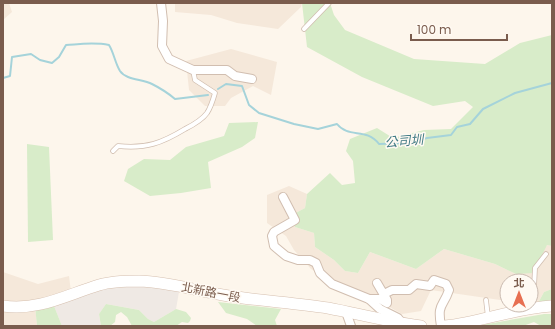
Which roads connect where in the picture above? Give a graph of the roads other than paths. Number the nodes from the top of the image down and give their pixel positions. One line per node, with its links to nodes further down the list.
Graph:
1 (161, 3): 4 (street)
2 (329, 3): 3 (lane)
3 (304, 29)
4 (193, 70): 5 (street); 6 (lane)
5 (252, 79)
6 (113, 151)
7 (283, 197): 12 (street)
8 (546, 254): 9 (lane)
9 (535, 273)
10 (377, 283): 11 (street)
11 (384, 294): 12 (street); 23 (street)
12 (369, 299): 20 (street)
13 (486, 300): 19 (lane)
14 (3, 306): 17 (main road, 北新路一段)
15 (552, 306): 16 (main road)
16 (539, 307)
17 (346, 312): 20 (main road, 北新路一段); 21 (street)
18 (508, 313): 19 (main road)
19 (488, 317): 24 (main road)
20 (402, 324): 22 (main road, 北新路一段)
21 (351, 326)
22 (421, 326)
23 (441, 326)
24 (445, 326)

